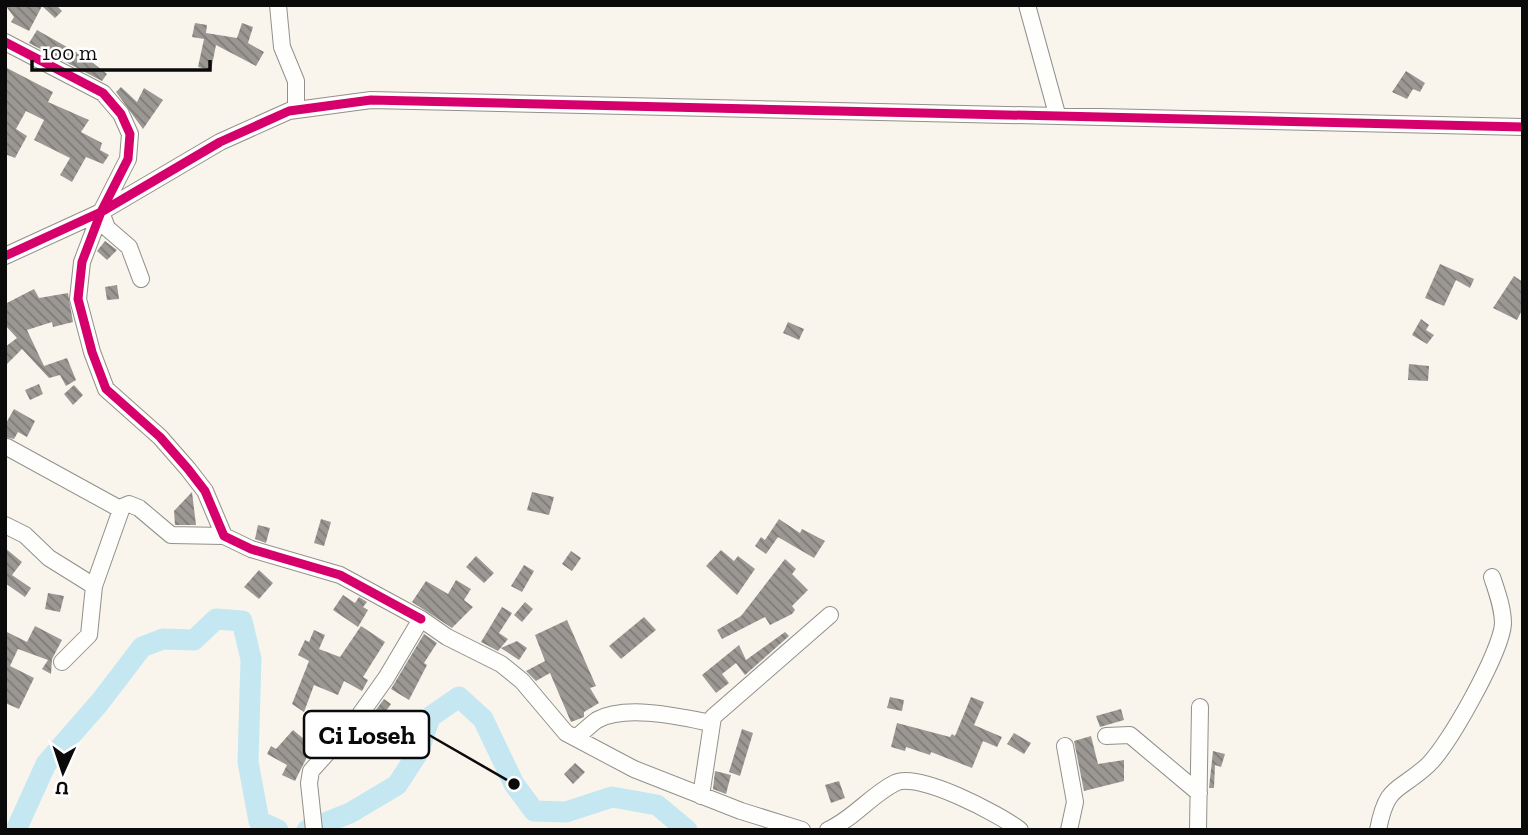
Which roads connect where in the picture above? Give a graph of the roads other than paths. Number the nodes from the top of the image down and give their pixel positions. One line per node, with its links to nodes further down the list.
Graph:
1 (278, 5): 4 (street)
2 (1027, 5): 5 (street)
3 (5, 41): 7 (street)
4 (296, 110): 5 (street); 7 (street)
5 (1056, 114): 6 (street)
6 (1523, 127)
7 (102, 212): 8 (street); 9 (street); 13 (street)
8 (5, 256)
9 (141, 279)
10 (7, 447): 11 (street)
11 (120, 509): 13 (street); 15 (street)
12 (5, 525): 15 (street)
13 (224, 536): 17 (street)
14 (1492, 577): 32 (street)
15 (94, 586): 18 (street)
16 (830, 615): 20 (street)
17 (421, 619): 22 (street); 26 (street)
18 (62, 663)
19 (1200, 707): 24 (street)
20 (711, 723): 22 (street); 25 (street)
21 (1106, 736): 24 (street)
22 (576, 738): 25 (street)
23 (1065, 746): 30 (street)
24 (1199, 793): 31 (street)
25 (701, 796): 27 (street)
26 (313, 826)
27 (802, 830)
28 (828, 830): 29 (street)
29 (1020, 830)
30 (1069, 830)
31 (1198, 830)
32 (1378, 830)

